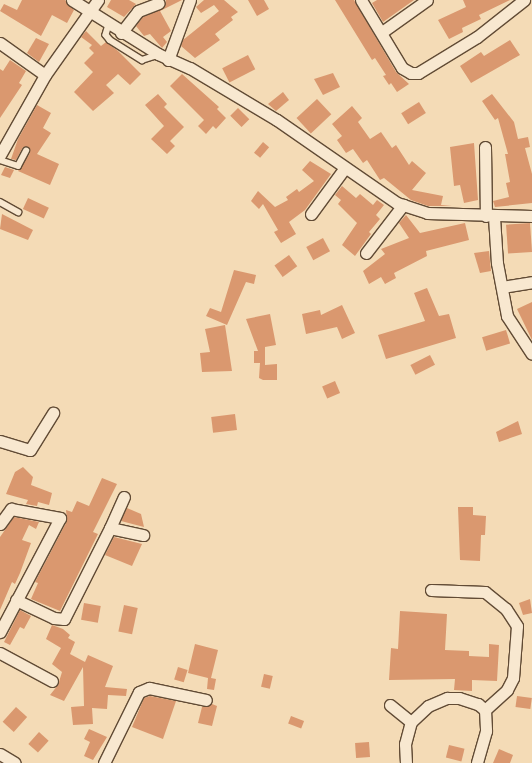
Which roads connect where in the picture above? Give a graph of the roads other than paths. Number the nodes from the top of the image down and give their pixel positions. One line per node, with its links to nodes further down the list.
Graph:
1 (72, 0): 8 (street)
2 (98, 0): 8 (street)
3 (190, 0): 13 (street)
4 (362, 0): 11 (street)
5 (427, 0): 11 (street)
6 (524, 0): 11 (street)
7 (159, 3): 10 (street)
8 (90, 11): 9 (street); 14 (street)
9 (109, 25): 10 (street); 13 (lane)
10 (121, 32): 13 (street)
11 (382, 32)
12 (0, 43): 14 (street)
13 (163, 57): 19 (street)
14 (45, 75): 17 (street)
15 (485, 147): 24 (street)
16 (26, 151): 18 (lane)
17 (0, 155)
18 (0, 160)
19 (344, 169): 21 (street); 23 (street)
20 (0, 202): 22 (lane)
21 (403, 204): 24 (street); 26 (street)
22 (18, 212)
23 (311, 214)
24 (490, 216): 25 (street); 28 (street)
25 (532, 216)
26 (366, 253)
27 (532, 282): 28 (street)
28 (502, 287): 29 (street)
29 (532, 354)
30 (53, 413): 31 (street)
31 (0, 441)
32 (124, 497): 34 (street)
33 (0, 524): 37 (street)
34 (110, 528): 35 (street); 37 (street)
35 (143, 535)
36 (431, 590): 43 (street)
37 (16, 600): 38 (street)
38 (0, 632)
39 (0, 653): 40 (street)
40 (52, 681)
41 (206, 700): 47 (street)
42 (390, 705): 44 (street)
43 (485, 710): 44 (street); 49 (street)
44 (411, 722): 48 (street)
45 (0, 754): 46 (street)
46 (15, 763)
47 (104, 763)
48 (406, 763)
49 (477, 763)

